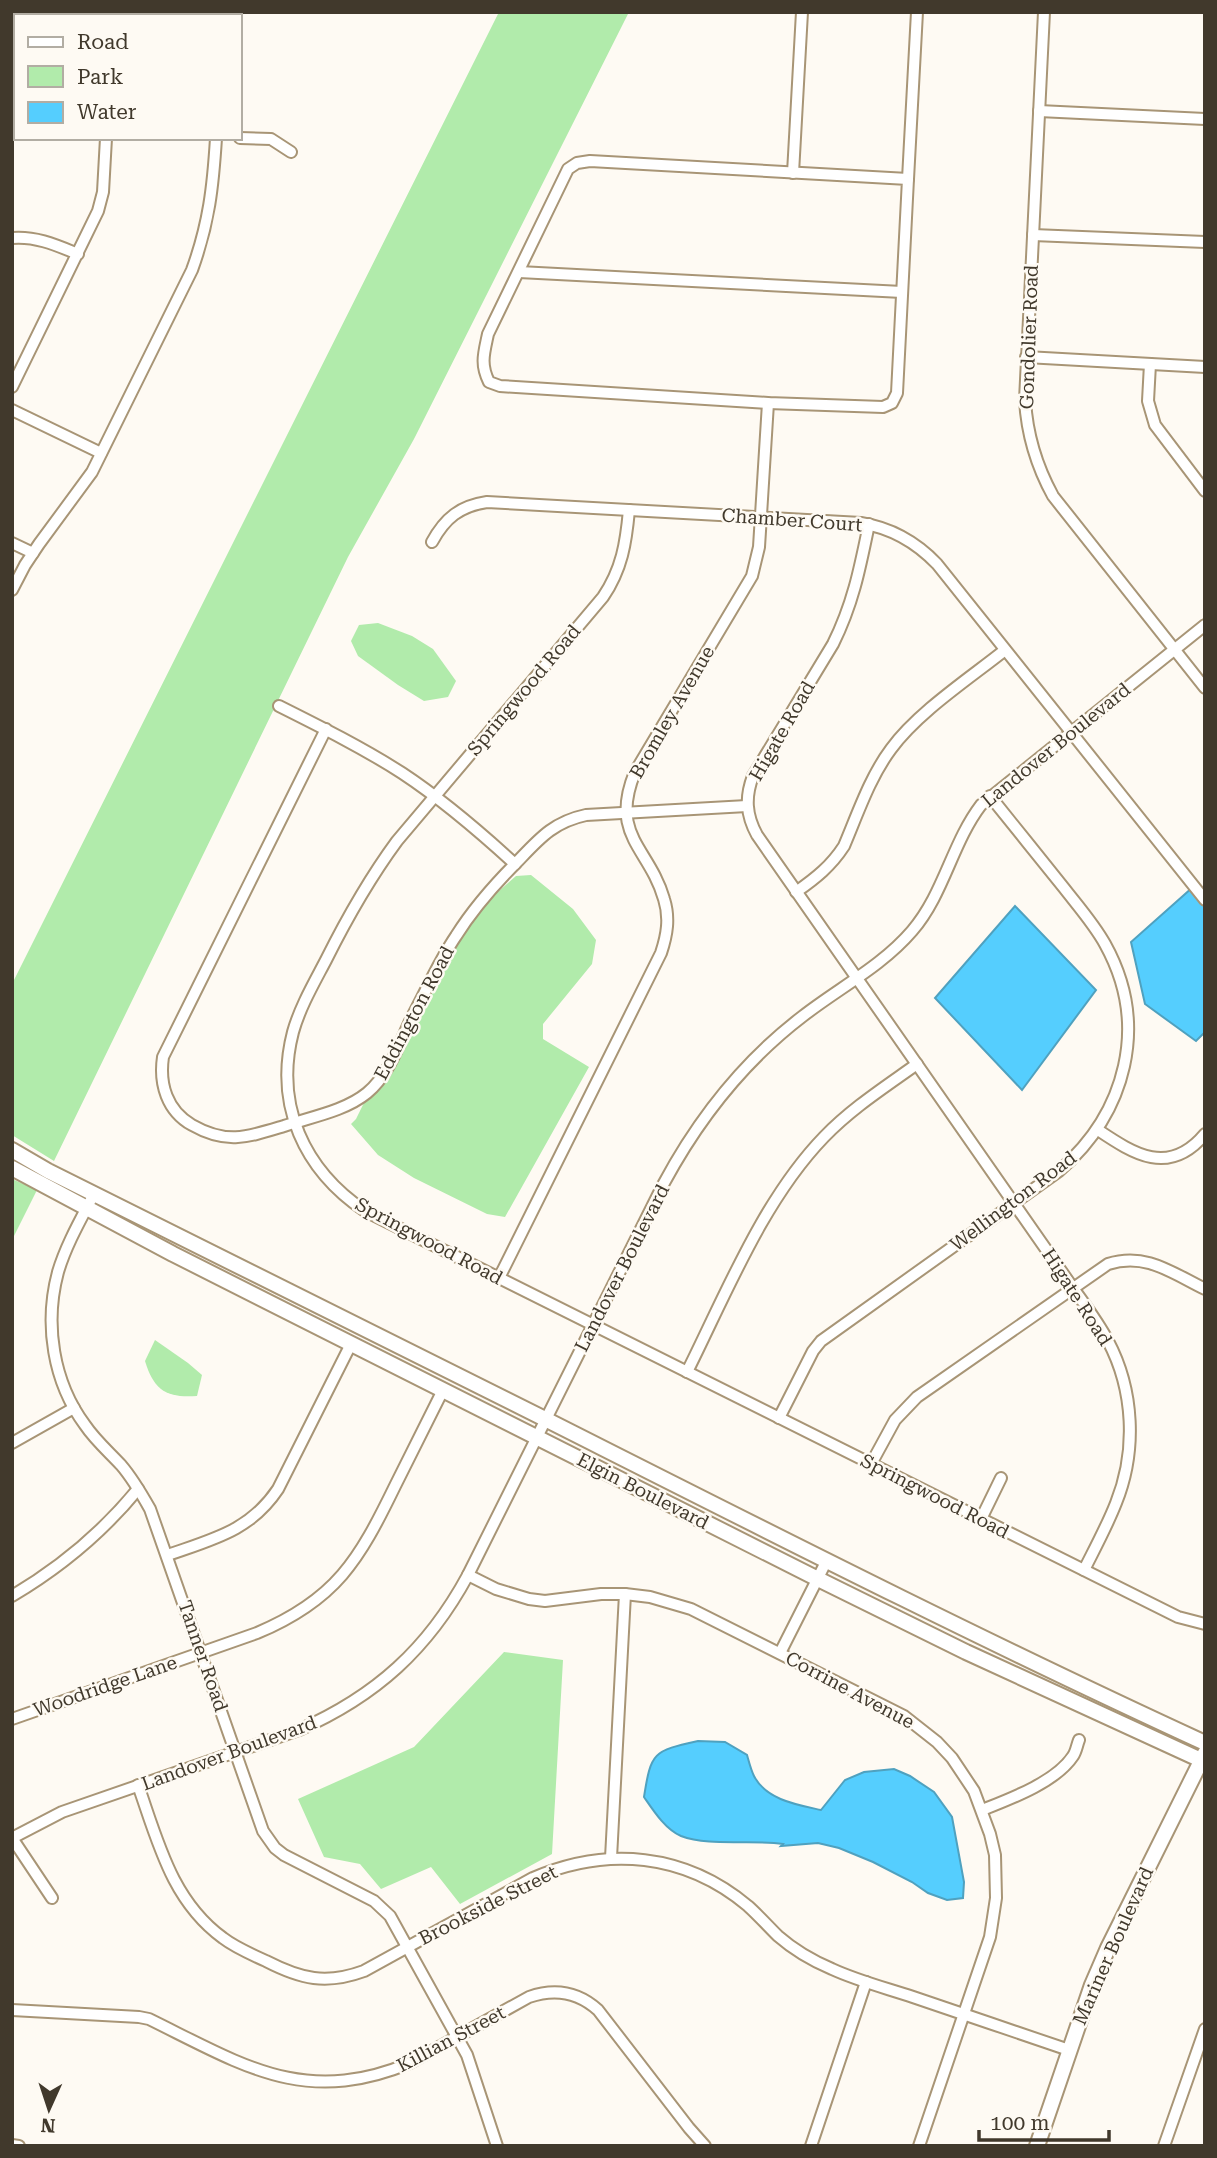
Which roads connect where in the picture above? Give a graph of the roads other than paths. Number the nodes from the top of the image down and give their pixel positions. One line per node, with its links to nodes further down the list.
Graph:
1 (802, 12): 10 (street)
2 (917, 12): 11 (street)
3 (1044, 12): 4 (street, Gondolier Road)
4 (1039, 111): 5 (street); 12 (street, Gondolier Road)
5 (1205, 119)
6 (242, 138): 9 (street)
7 (106, 140): 15 (street)
8 (216, 140): 24 (street)
9 (292, 152)
10 (793, 173): 11 (street); 16 (street)
11 (908, 179): 17 (street)
12 (1033, 235): 14 (street); 18 (street, Gondolier Road)
13 (12, 238): 15 (street)
14 (1205, 242)
15 (78, 254): 21 (street)
16 (519, 272): 17 (street); 22 (street)
17 (902, 292): 22 (street)
18 (1026, 357): 19 (street); 34 (street, Gondolier Road)
19 (1150, 364): 20 (street); 25 (street)
20 (1205, 367)
21 (12, 387)
22 (768, 403): 27 (street, Bromley Avenue)
23 (12, 410): 24 (street)
24 (101, 453): 31 (street)
25 (1205, 491)
26 (629, 510): 27 (street, Chamber Court); 29 (street, Chamber Court); 40 (street, Springwood Road)
27 (761, 517): 28 (street, Chamber Court); 43 (street, Bromley Avenue)
28 (869, 524): 35 (street, Chamber Court); 42 (street, Higate Road)
29 (432, 542)
30 (12, 543): 31 (street)
31 (33, 553): 32 (street)
32 (12, 590)
33 (1205, 625): 34 (street, Landover Boulevard)
34 (1174, 649): 36 (street, Gondolier Road); 39 (street, Landover Boulevard)
35 (1005, 650): 39 (street, Chamber Court); 45 (street)
36 (1205, 688)
37 (279, 706): 38 (street)
38 (326, 729): 40 (street); 49 (street, Eddington Road)
39 (1071, 732): 41 (street, Landover Boulevard); 46 (street, Chamber Court)
40 (435, 796): 44 (street); 49 (street, Springwood Road)
41 (990, 796): 47 (street, Landover Boulevard); 50 (street, Wellington Road)
42 (747, 806): 43 (street, Eddington Road); 45 (street, Higate Road)
43 (626, 813): 44 (street, Eddington Road); 57 (street, Bromley Avenue)
44 (515, 864): 49 (street, Eddington Road)
45 (796, 891): 47 (street, Higate Road)
46 (1205, 900)
47 (857, 978): 48 (street, Higate Road); 60 (street, Landover Boulevard)
48 (917, 1064): 55 (street, Higate Road); 62 (street)
49 (295, 1122): 57 (street, Springwood Road)
50 (1098, 1130): 51 (street); 55 (street, Wellington Road)
51 (1205, 1134)
52 (12, 1150): 54 (main road, Elgin Boulevard)
53 (12, 1168): 56 (main road, Elgin Boulevard)
54 (94, 1194): 56 (street, Tanner Road); 66 (main road, Elgin Boulevard)
55 (1014, 1203): 58 (street, Higate Road); 65 (street, Wellington Road)
56 (87, 1208): 61 (main road, Elgin Boulevard); 64 (street, Tanner Road)
57 (499, 1278): 60 (street, Springwood Road)
58 (1073, 1288): 59 (street); 69 (street); 75 (street, Higate Road)
59 (1205, 1289)
60 (593, 1325): 62 (street, Springwood Road); 66 (street, Landover Boulevard)
61 (351, 1344): 63 (main road, Elgin Boulevard); 73 (street)
62 (687, 1372): 65 (street, Springwood Road)
63 (443, 1390): 67 (main road, Elgin Boulevard); 81 (street, Woodridge Lane)
64 (74, 1408): 68 (street); 71 (street, Tanner Road)
65 (779, 1418): 69 (street, Springwood Road)
66 (546, 1419): 67 (street, Landover Boulevard); 74 (main road, Elgin Boulevard)
67 (537, 1437): 76 (street, Landover Boulevard); 77 (main road, Elgin Boulevard)
68 (12, 1443)
69 (872, 1464): 72 (street, Springwood Road)
70 (1001, 1478): 72 (street)
71 (138, 1489): 73 (street, Tanner Road); 79 (street)
72 (981, 1519): 75 (street, Springwood Road)
73 (168, 1555): 81 (street, Tanner Road)
74 (826, 1562): 77 (street); 85 (main road, Elgin Boulevard)
75 (1084, 1570): 80 (street, Springwood Road)
76 (468, 1576): 78 (street, Corrine Avenue); 86 (street, Landover Boulevard)
77 (818, 1579): 82 (street); 87 (main road, Elgin Boulevard)
78 (625, 1594): 82 (street, Corrine Avenue); 91 (street)
79 (12, 1596)
80 (1205, 1624)
81 (201, 1653): 83 (street, Woodridge Lane); 86 (street, Tanner Road)
82 (780, 1653): 89 (street, Corrine Avenue)
83 (12, 1719)
84 (1079, 1740): 89 (street)
85 (1205, 1744)
86 (236, 1752): 88 (street, Landover Boulevard); 93 (street, Tanner Road)
87 (1204, 1758): 99 (main road, Mariner Boulevard)
88 (138, 1785): 90 (street, Landover Boulevard); 93 (street, Brookside Street)
89 (982, 1810): 96 (street, Corrine Avenue)
90 (12, 1838): 92 (street)
91 (611, 1858): 93 (street, Brookside Street); 94 (street, Brookside Street)
92 (52, 1898)
93 (408, 1947): 98 (street, Tanner Road)
94 (866, 1982): 96 (street, Brookside Street); 104 (street)
95 (12, 2010): 98 (street, Killian Street)
96 (964, 2015): 99 (street, Brookside Street); 105 (street, Corrine Avenue)
97 (1205, 2029): 107 (street)
98 (458, 2037): 102 (street, Tanner Road); 103 (street, Killian Street)
99 (1069, 2050): 106 (main road, Mariner Boulevard)
100 (12, 2145): 101 (street)
101 (19, 2146)
102 (497, 2146)
103 (705, 2146)
104 (811, 2146)
105 (919, 2146)
106 (1037, 2146)
107 (1164, 2146)

